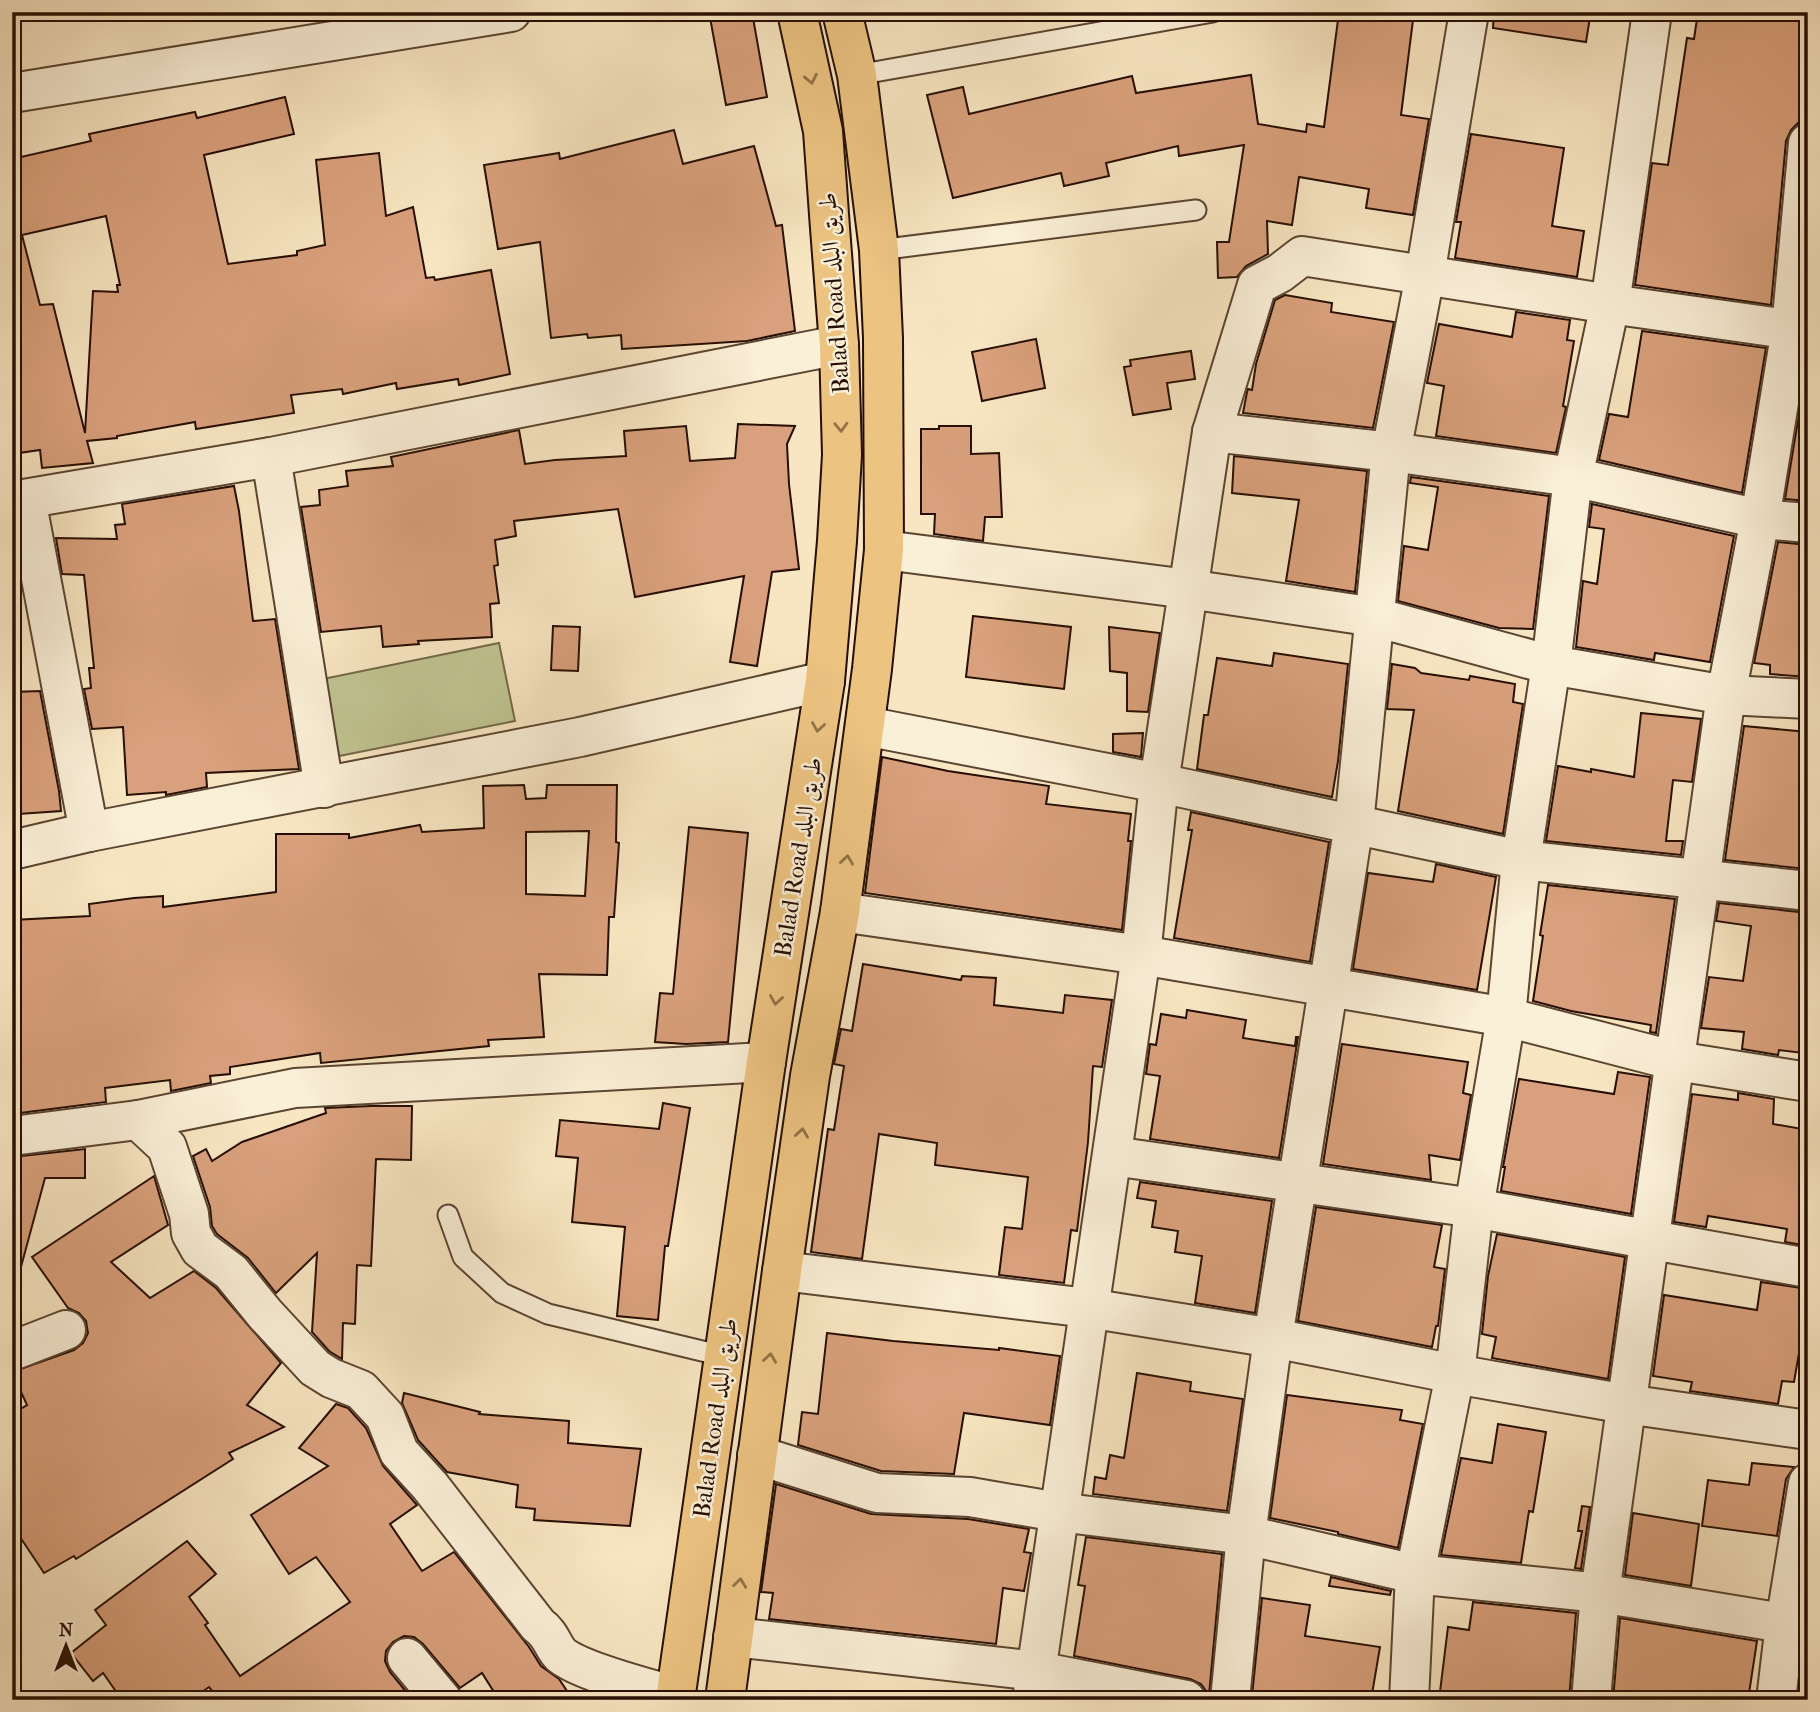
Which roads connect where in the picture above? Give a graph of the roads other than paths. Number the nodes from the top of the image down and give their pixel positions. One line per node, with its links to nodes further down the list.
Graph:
1 (511, 12): 8 (street)
2 (797, 12): 15 (highway, Balad Road طريق البلد, one-way to 15)
3 (842, 12): 7 (highway, Balad Road طريق البلد)
4 (1213, 12): 7 (lane)
5 (1469, 12): 12 (street)
6 (1652, 12): 13 (street)
7 (857, 75): 11 (highway, Balad Road طريق البلد)
8 (12, 93)
9 (1808, 143): 14 (street)
10 (1196, 210): 11 (lane)
11 (879, 250): 23 (highway, Balad Road طريق البلد)
12 (1425, 275): 13 (street); 16 (street); 17 (street)
13 (1610, 304): 14 (street); 19 (street)
14 (1799, 331): 21 (street)
15 (839, 345): 18 (street); 27 (highway, Balad Road طريق البلد, one-way to 27)
16 (1212, 432): 17 (street); 24 (street)
17 (1391, 452): 19 (street); 25 (street)
18 (271, 457): 20 (street); 32 (street)
19 (1573, 477): 21 (street); 26 (street)
20 (19, 500): 34 (street)
21 (1760, 519): 22 (street); 28 (street)
22 (1808, 523)
23 (884, 550): 24 (street); 30 (highway, Balad Road طريق البلد)
24 (1188, 589): 25 (street); 31 (street)
25 (1375, 617): 26 (street); 33 (street)
26 (1551, 665): 28 (street); 36 (street)
27 (825, 681): 32 (street); 44 (highway, Balad Road طريق البلد, one-way to 44)
28 (1726, 695): 29 (street); 37 (street)
29 (1808, 699)
30 (865, 726): 31 (street); 39 (highway, Balad Road طريق البلد, one-way to 30)
31 (1159, 783): 33 (street); 40 (street)
32 (324, 788): 34 (street)
33 (1354, 824): 36 (street); 41 (street)
34 (89, 832): 35 (street)
35 (12, 850)
36 (1521, 860): 37 (street); 42 (street)
37 (1701, 879): 38 (street); 43 (street)
38 (1808, 891)
39 (841, 912): 40 (street); 54 (highway, Balad Road طريق البلد, one-way to 39)
40 (1141, 955): 41 (street); 48 (street)
41 (1328, 987): 42 (street); 49 (street)
42 (1506, 1017): 43 (street); 50 (street)
43 (1676, 1060): 45 (street); 52 (street)
44 (766, 1062): 46 (street); 59 (highway, Balad Road طريق البلد)
45 (1808, 1082)
46 (138, 1120): 47 (street); 73 (street)
47 (12, 1136)
48 (1113, 1156): 49 (street); 55 (street)
49 (1297, 1184): 50 (street); 57 (street)
50 (1475, 1208): 52 (street); 60 (street)
51 (448, 1215): 59 (lane)
52 (1650, 1240): 53 (street); 61 (street)
53 (1808, 1268)
54 (782, 1271): 55 (street); 63 (highway, Balad Road طريق البلد, one-way to 54)
55 (1088, 1308): 57 (street); 65 (street)
56 (66, 1330): 58 (street)
57 (1273, 1338): 60 (street); 66 (street)
58 (12, 1351)
59 (723, 1356): 73 (highway, Balad Road طريق البلد)
60 (1455, 1374): 61 (street); 67 (street)
61 (1626, 1404): 62 (street); 68 (street)
62 (1808, 1430)
63 (757, 1455): 65 (street); 70 (highway, Balad Road طريق البلد, one-way to 63)
64 (1808, 1483): 69 (street)
65 (1058, 1512): 66 (street); 72 (street)
66 (1245, 1535): 67 (street); 77 (street)
67 (1415, 1574): 68 (street); 78 (street)
68 (1600, 1593): 69 (street); 79 (street)
69 (1796, 1625): 80 (street)
70 (733, 1637): 72 (street); 75 (highway, Balad Road طريق البلد)
71 (407, 1658): 74 (street)
72 (1035, 1686): 76 (street)
73 (675, 1698)
74 (442, 1700)
75 (725, 1700)
76 (1186, 1700)
77 (1230, 1700)
78 (1409, 1700)
79 (1591, 1700)
80 (1776, 1700)

